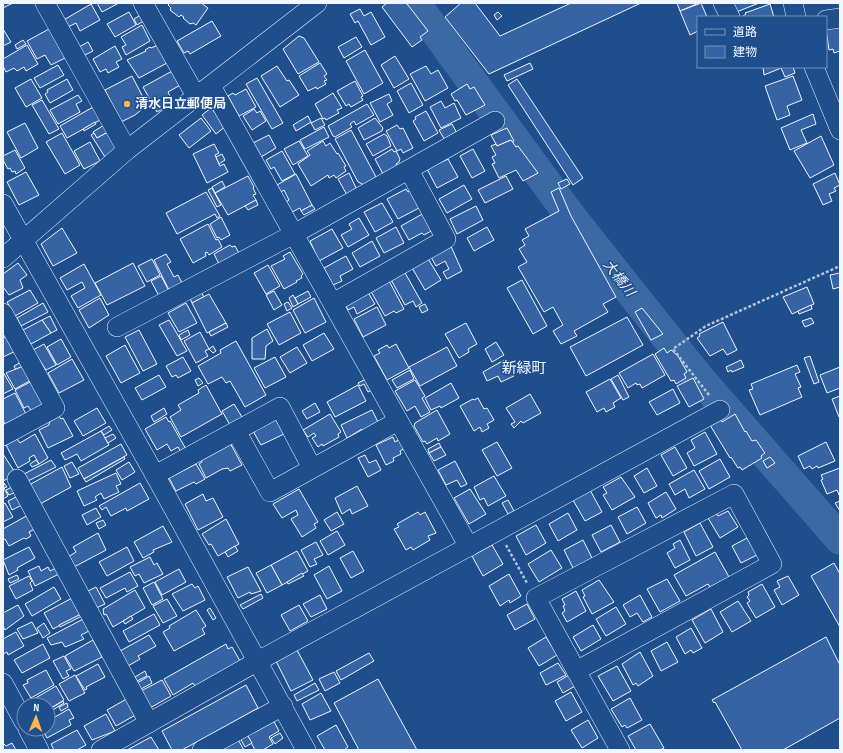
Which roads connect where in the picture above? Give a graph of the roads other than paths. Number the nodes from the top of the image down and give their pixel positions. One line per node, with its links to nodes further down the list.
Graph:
1 (45, 3): 15 (street)
2 (143, 3): 12 (street)
3 (317, 3): 11 (street)
4 (723, 3): 6 (street)
5 (792, 3): 7 (street)
6 (730, 16)
7 (796, 16)
8 (840, 18): 9 (street)
9 (827, 20)
10 (814, 68): 14 (street)
11 (212, 86): 12 (street); 18 (street)
12 (196, 96): 15 (street)
13 (495, 121): 16 (street)
14 (840, 130)
15 (127, 150): 19 (street)
16 (409, 170): 18 (street); 21 (street)
17 (3, 204): 19 (street)
18 (294, 234): 21 (street); 23 (street)
19 (24, 240): 20 (street); 29 (street)
20 (3, 258)
21 (333, 304): 25 (street)
22 (3, 313): 27 (street)
23 (117, 326)
24 (720, 410): 31 (street)
25 (398, 421): 28 (street); 31 (street)
26 (236, 431): 28 (street); 28 (street); 29 (street)
27 (3, 436)
28 (312, 468)
29 (155, 475): 32 (street)
30 (17, 479): 37 (street)
31 (469, 547): 32 (street)
32 (258, 661): 35 (street); 37 (street)
33 (576, 671): 33 (street); 43 (street)
34 (3, 683): 36 (street)
35 (283, 706): 41 (street); 42 (street)
36 (16, 707)
37 (149, 723): 40 (street)
38 (32, 737): 39 (street)
39 (39, 750)
40 (101, 750)
41 (202, 750)
42 (306, 750)
43 (620, 750)

